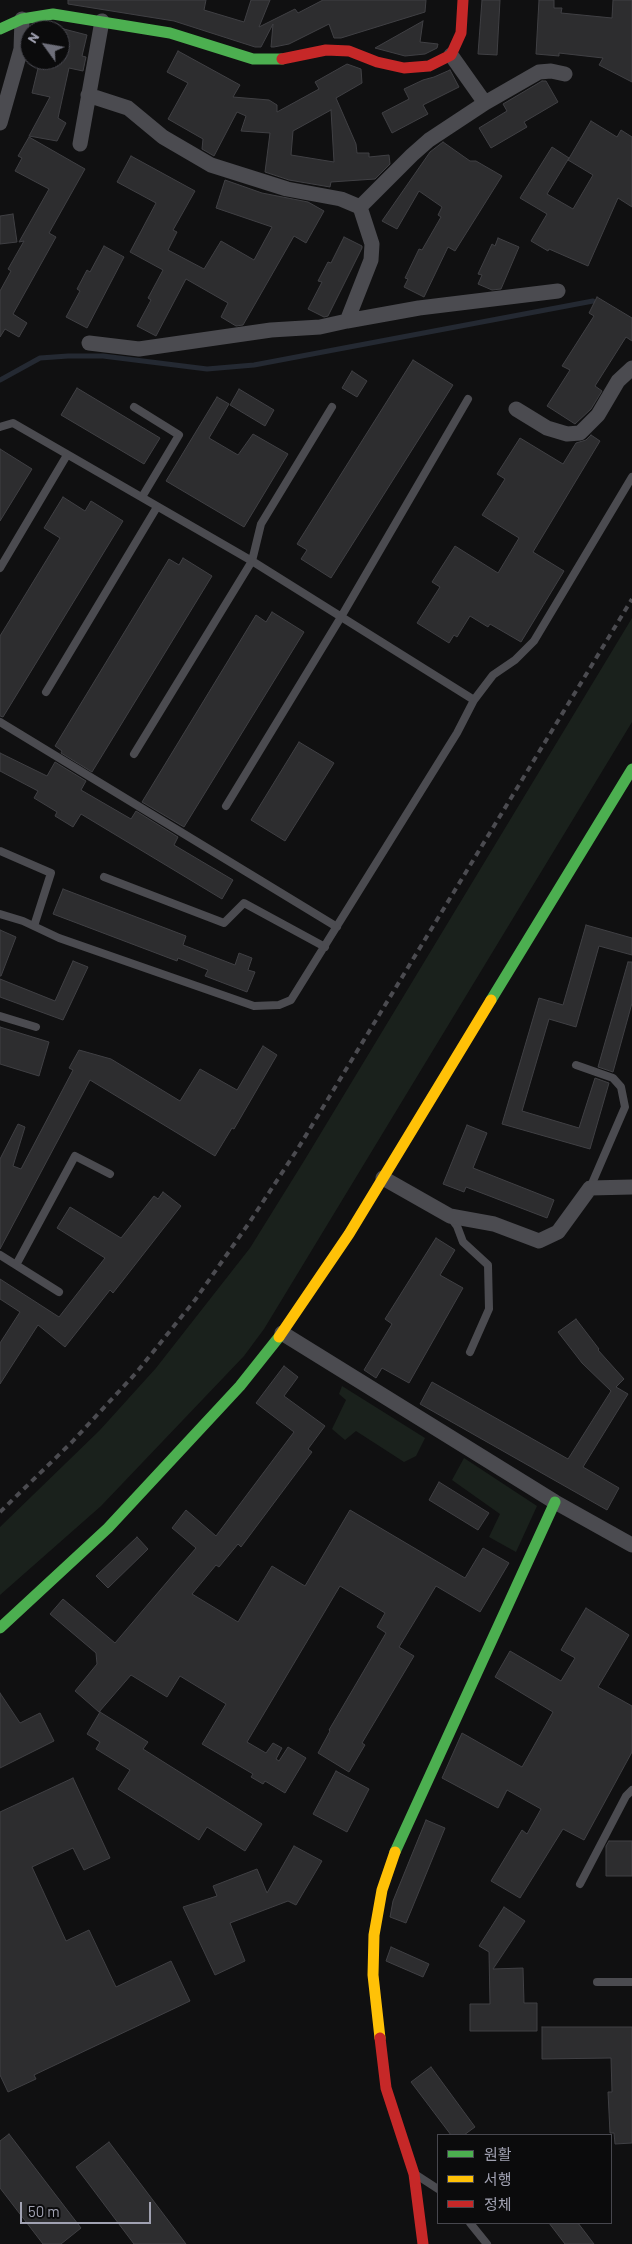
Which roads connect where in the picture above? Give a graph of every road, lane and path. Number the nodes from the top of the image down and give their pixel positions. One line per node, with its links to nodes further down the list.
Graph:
1 (463, 0): 5 (street)
2 (22, 19): 3 (street); 4 (street); 9 (street)
3 (102, 21): 5 (street); 7 (street)
4 (0, 29)
5 (450, 55): 8 (street)
6 (565, 74): 8 (street)
7 (88, 95): 10 (street); 11 (street)
8 (485, 104): 11 (street)
9 (0, 124)
10 (80, 144)
11 (360, 207): 13 (street)
12 (558, 292): 13 (street)
13 (347, 321): 14 (street)
14 (89, 342)
15 (632, 368): 19 (street)
16 (468, 399): 27 (lane)
17 (332, 407): 25 (lane)
18 (134, 408): 23 (lane)
19 (516, 409)
20 (0, 427): 21 (lane)
21 (67, 455): 23 (lane); 26 (lane)
22 (632, 478): 29 (lane)
23 (142, 497): 24 (lane)
24 (158, 506): 25 (lane); 28 (lane)
25 (252, 561): 27 (lane); 31 (lane)
26 (0, 568)
27 (341, 617): 29 (lane); 33 (lane)
28 (46, 692)
29 (474, 700): 38 (lane)
30 (0, 722): 38 (lane)
31 (134, 754)
32 (632, 769): 44 (street)
33 (226, 806)
34 (0, 851): 37 (lane)
35 (104, 876): 39 (lane)
36 (0, 914): 37 (lane)
37 (34, 926): 39 (lane)
38 (337, 927): 39 (lane)
39 (325, 947)
40 (0, 1016): 41 (lane)
41 (36, 1027)
42 (576, 1065): 46 (lane)
43 (110, 1174): 49 (lane)
44 (383, 1178): 47 (street); 51 (street)
45 (632, 1187): 46 (street)
46 (590, 1188): 47 (street)
47 (450, 1216): 52 (lane)
48 (0, 1255): 49 (lane)
49 (16, 1265): 50 (lane)
50 (58, 1292)
51 (282, 1333): 53 (street); 55 (street)
52 (470, 1352)
53 (555, 1502): 54 (street); 60 (street)
54 (631, 1540)
55 (0, 1628)
56 (632, 1790): 57 (lane)
57 (580, 1884)
58 (598, 1982): 59 (lane)
59 (632, 1982)
60 (414, 2174): 61 (lane); 63 (street)
61 (437, 2188)
62 (471, 2224): 64 (lane)
63 (423, 2244)
64 (487, 2244)

